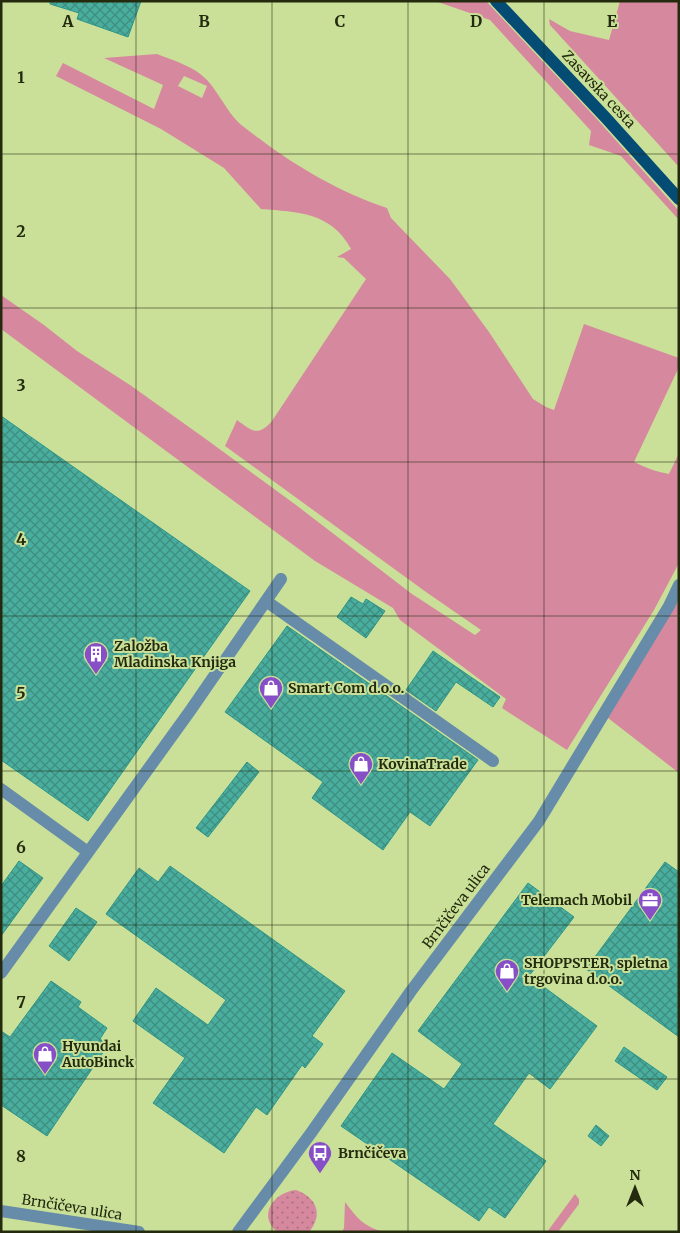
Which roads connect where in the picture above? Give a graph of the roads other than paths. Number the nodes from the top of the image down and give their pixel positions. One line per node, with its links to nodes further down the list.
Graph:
1 (496, 1): 2 (main road, Zasavska cesta)
2 (679, 199)
3 (280, 579): 5 (street)
4 (679, 585): 12 (street, Brnčičeva ulica)
5 (266, 602): 6 (street); 8 (street)
6 (493, 761)
7 (1, 789): 8 (street)
8 (88, 852): 9 (street)
9 (1, 973)
10 (1, 1211): 11 (street, Brnčičeva ulica)
11 (139, 1232)
12 (238, 1232)

